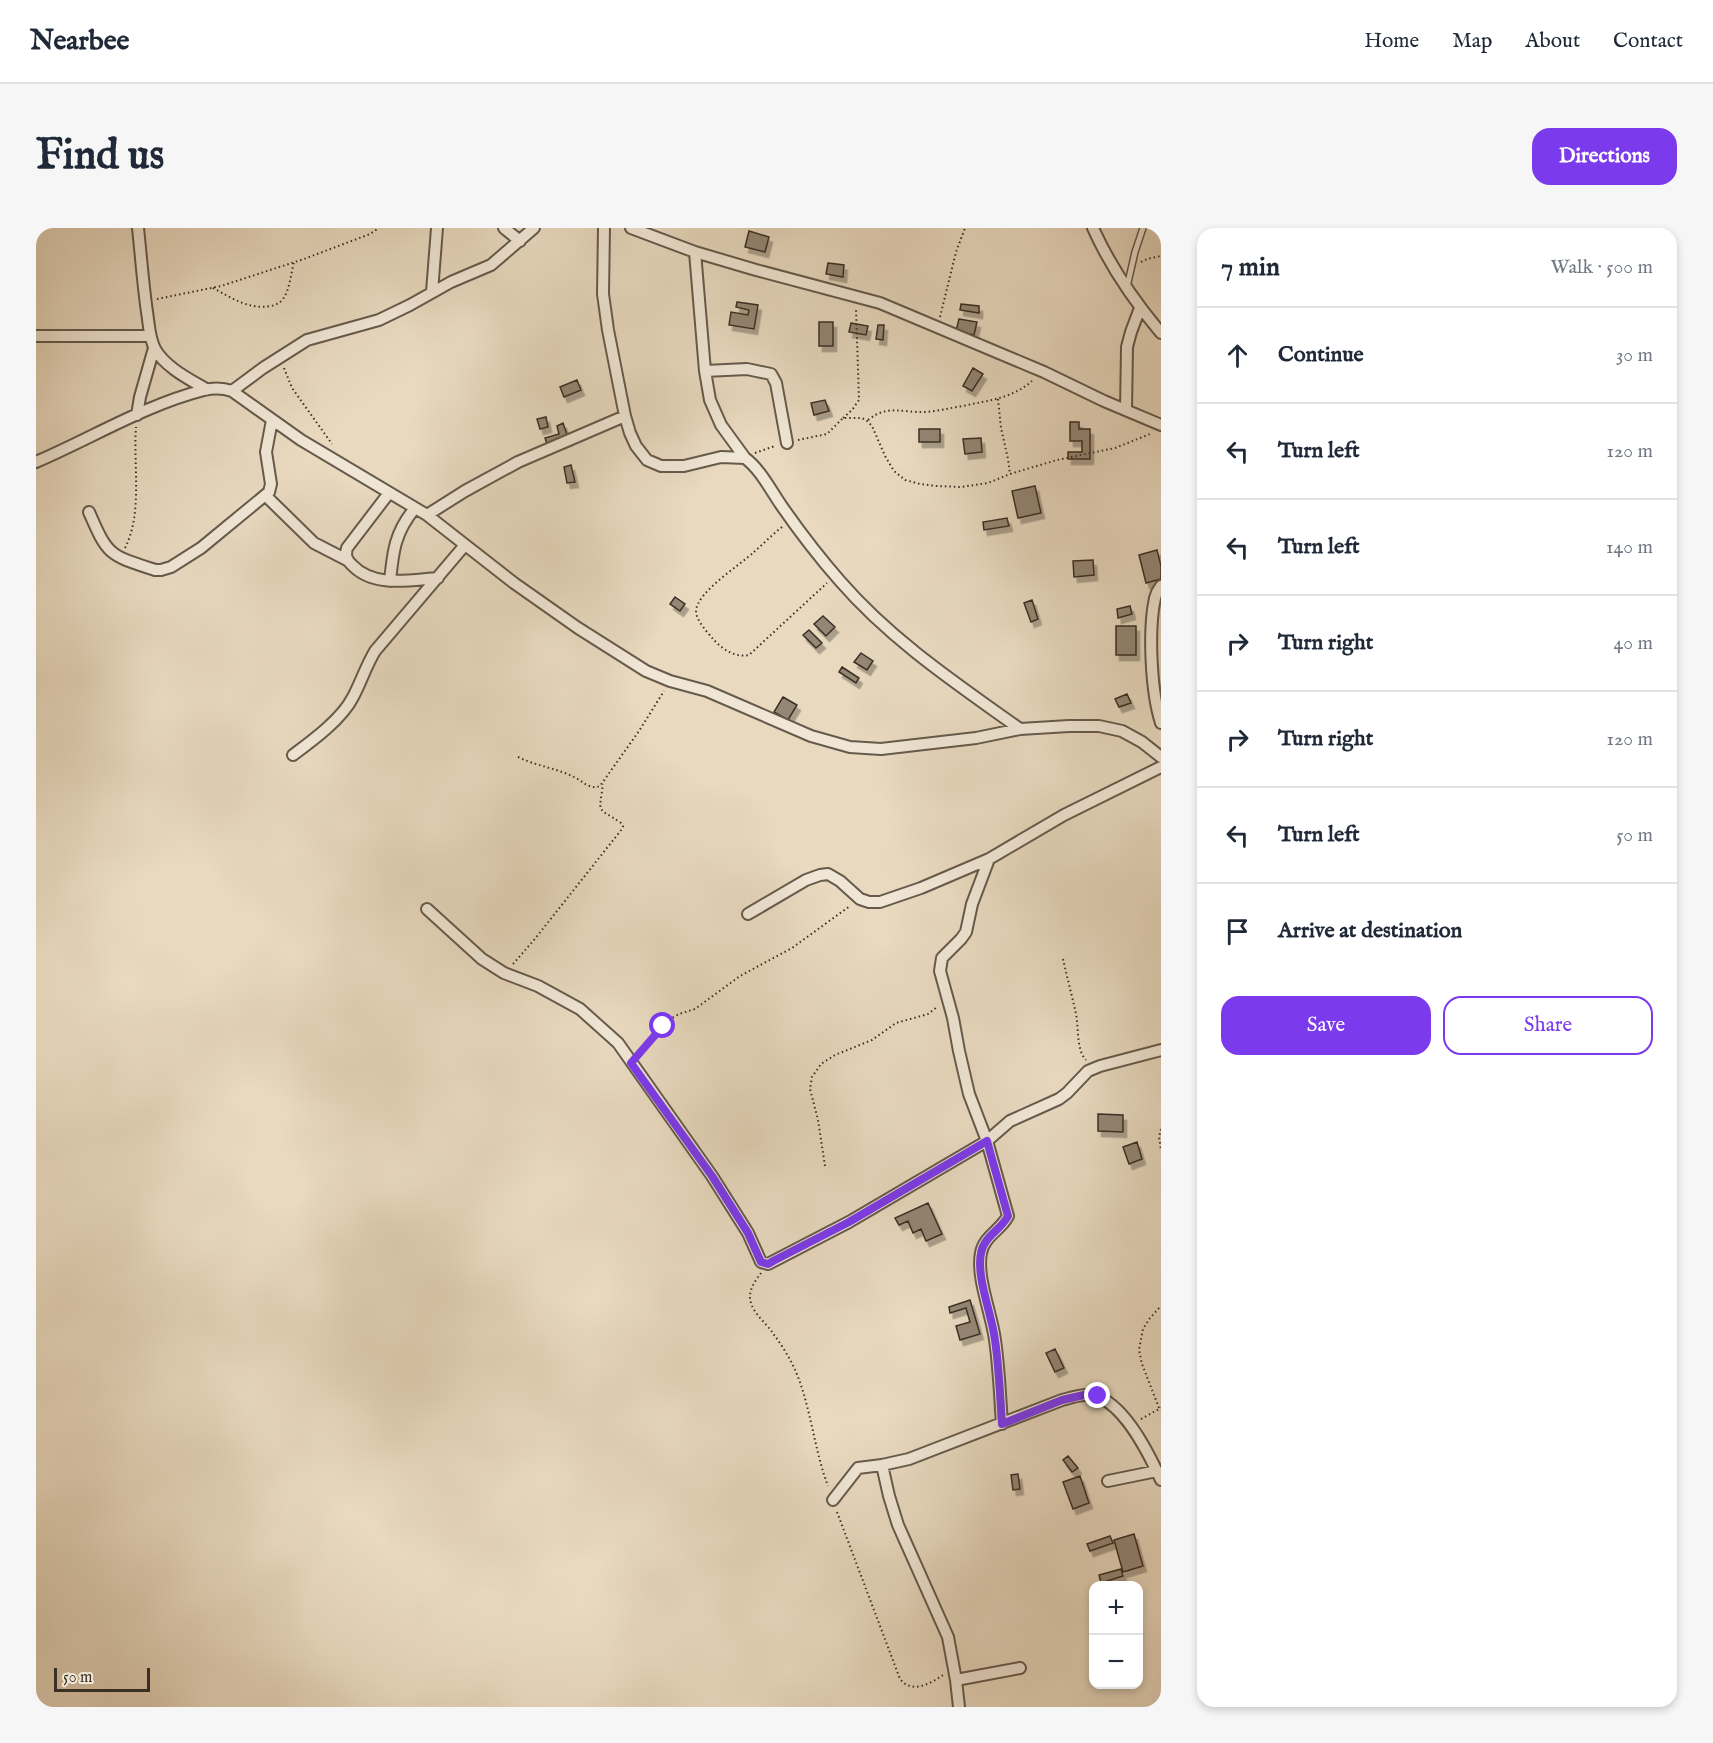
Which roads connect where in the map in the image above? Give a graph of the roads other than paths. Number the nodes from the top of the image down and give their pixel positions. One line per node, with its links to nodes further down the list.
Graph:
1 (138, 228): 16 (street)
2 (437, 228): 12 (street)
3 (504, 228): 9 (street)
4 (534, 228): 9 (street)
5 (604, 228): 23 (street)
6 (631, 228): 10 (street)
7 (1093, 228): 11 (street)
8 (1143, 228): 11 (lane)
9 (520, 241): 12 (street)
10 (695, 252): 18 (street); 21 (street)
11 (1127, 288): 13 (street)
12 (432, 292): 20 (street)
13 (1140, 308): 14 (street); 21 (street)
14 (1161, 333)
15 (36, 336): 16 (street)
16 (150, 336): 17 (street)
17 (154, 348): 19 (street); 22 (street)
18 (705, 371): 26 (street); 27 (street)
19 (206, 389): 20 (street); 22 (street)
20 (232, 391): 24 (street)
21 (1126, 410): 25 (street)
22 (136, 415): 28 (street)
23 (625, 416): 27 (street); 33 (street)
24 (272, 420): 29 (street); 30 (street)
25 (1161, 425)
26 (787, 443)
27 (744, 458): 40 (street)
28 (36, 462)
29 (389, 493): 31 (street); 35 (street)
30 (266, 496): 32 (street); 35 (street)
31 (415, 508): 33 (street); 37 (street)
32 (89, 512)
33 (427, 515): 34 (street)
34 (465, 544): 36 (street); 40 (street)
35 (347, 560): 37 (street)
36 (438, 578): 37 (street); 41 (street)
37 (390, 581)
38 (1161, 586): 39 (street)
39 (1161, 723)
40 (1020, 729): 42 (street)
41 (293, 755)
42 (1161, 757)
43 (1161, 767): 44 (street)
44 (989, 859): 46 (street); 48 (street)
45 (427, 909): 48 (street)
46 (748, 914)
47 (1161, 1050): 48 (street)
48 (987, 1141): 49 (street)
49 (1002, 1424): 50 (street); 51 (street)
50 (882, 1465): 53 (street); 55 (street)
51 (1159, 1475): 52 (street)
52 (1108, 1481)
53 (832, 1500)
54 (1020, 1668): 55 (street)
55 (956, 1680): 56 (street)
56 (959, 1707)

